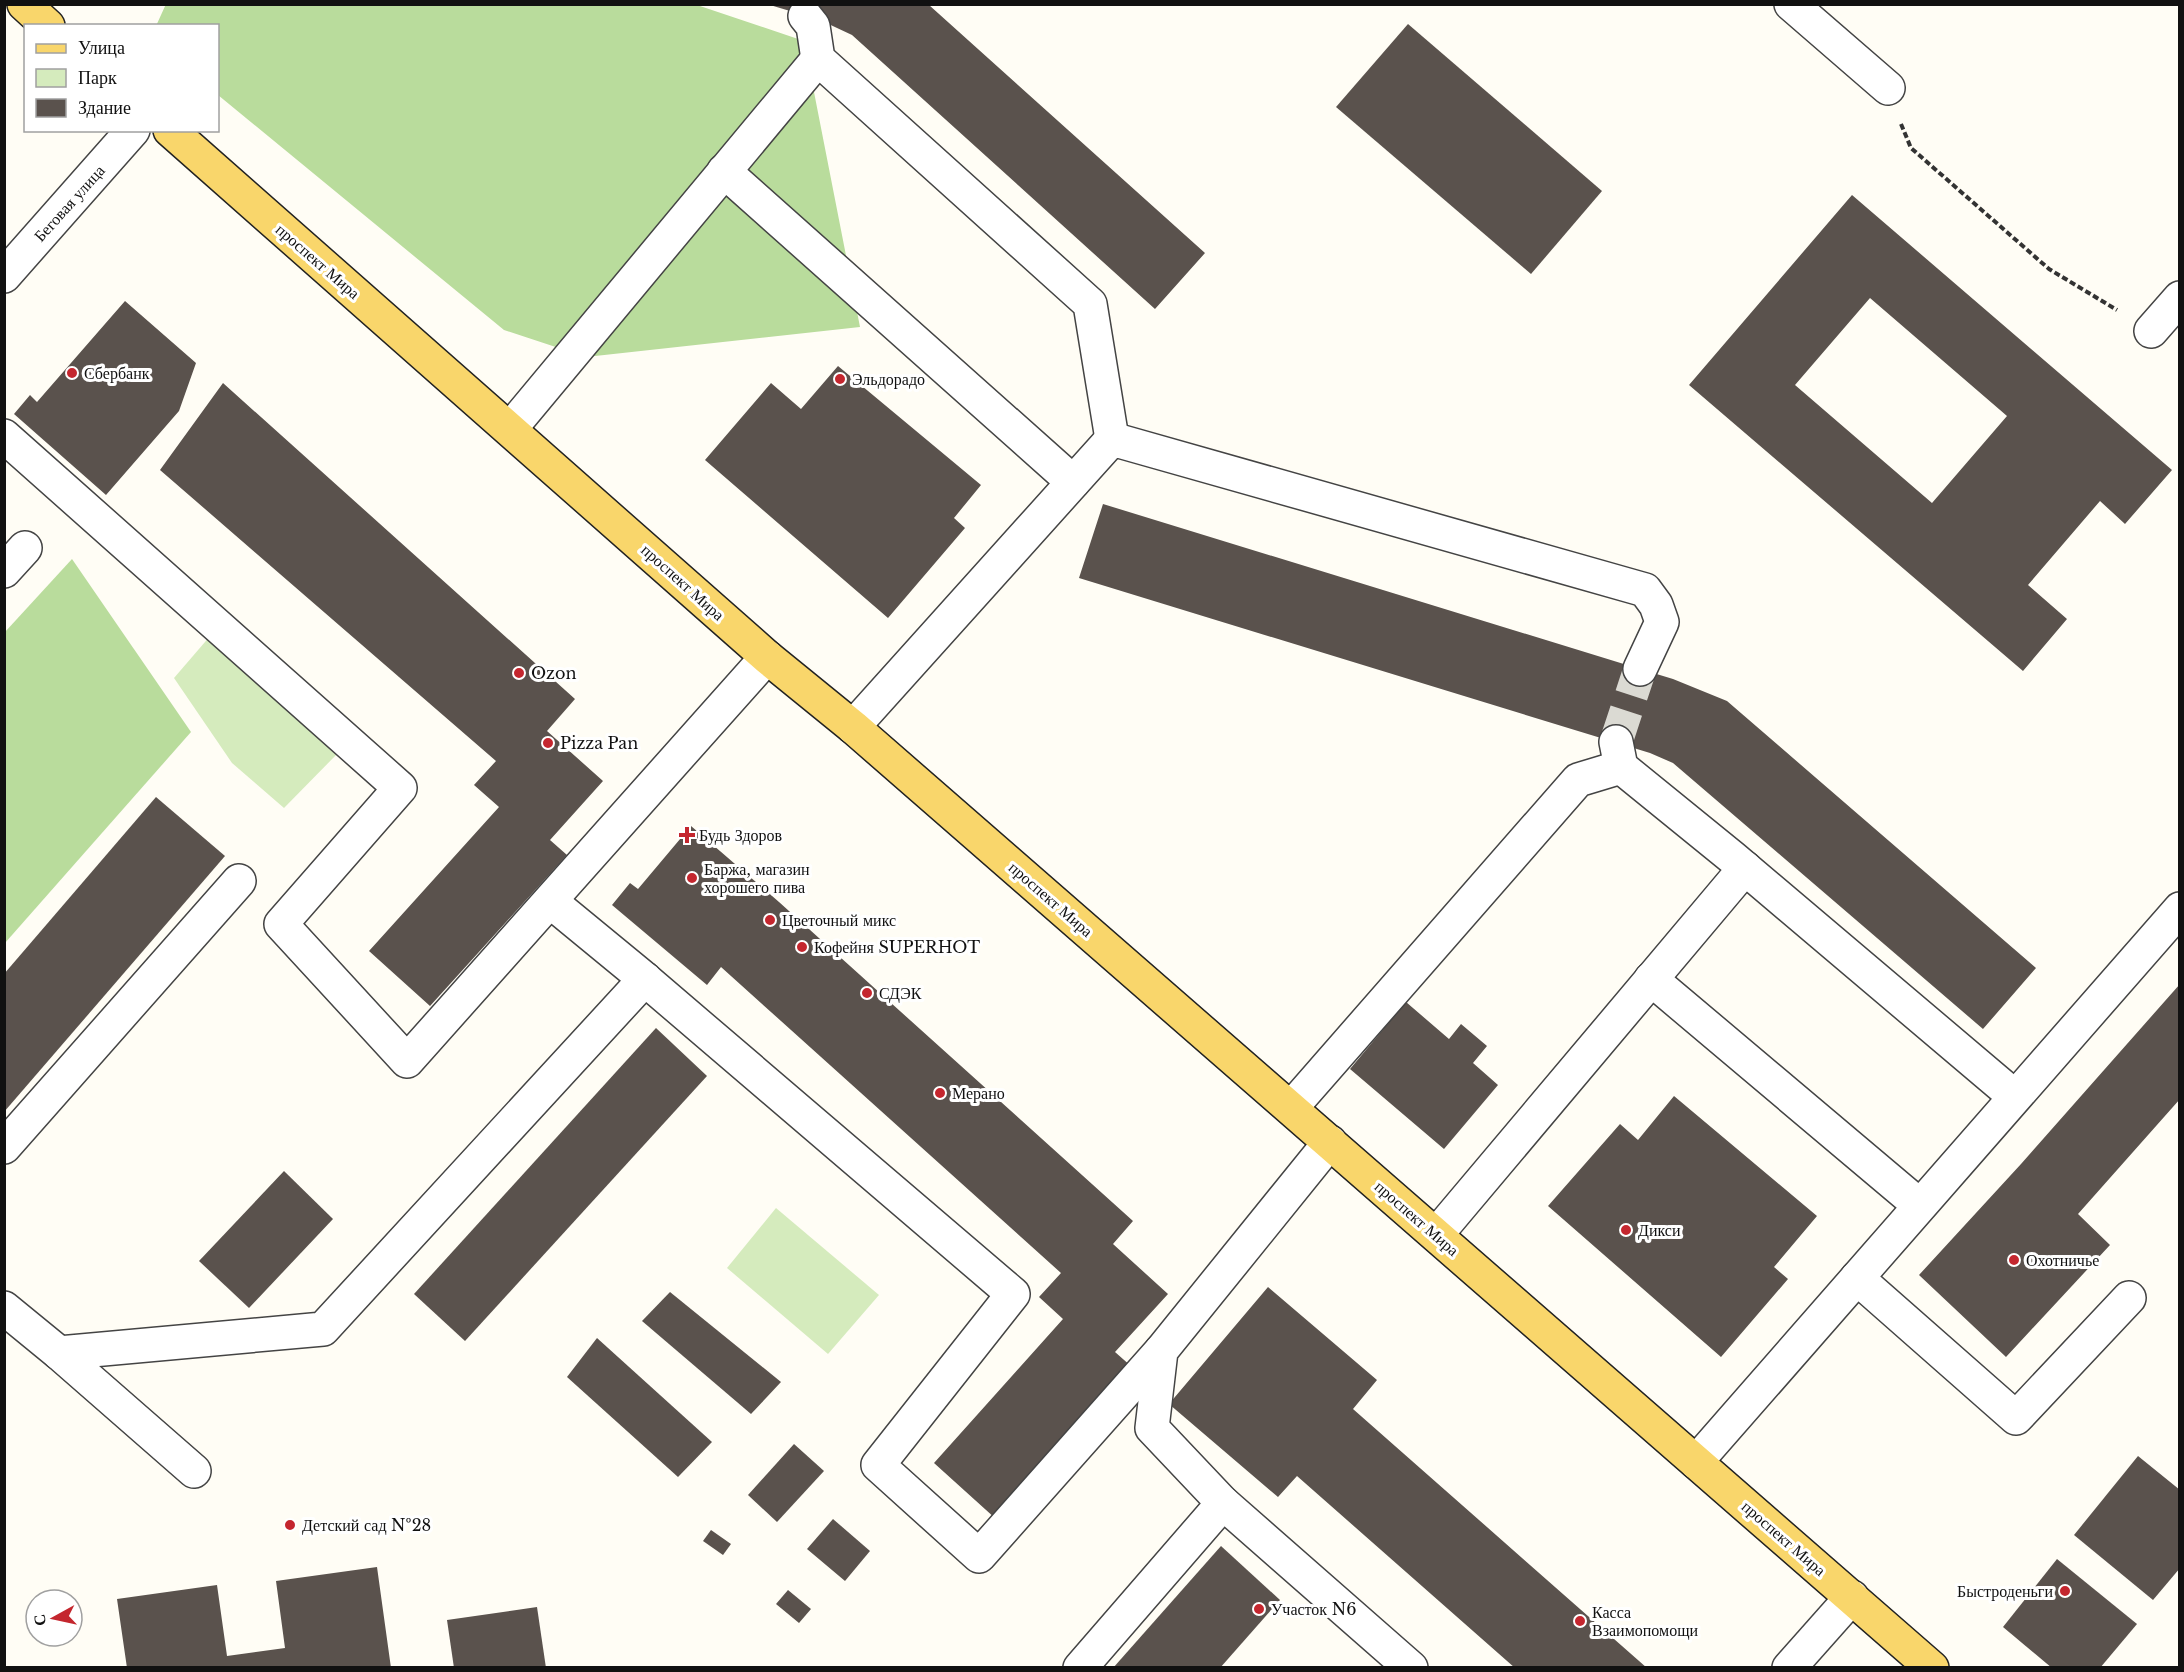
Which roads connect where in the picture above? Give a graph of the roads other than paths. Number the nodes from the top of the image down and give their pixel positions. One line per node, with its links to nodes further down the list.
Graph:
1 (24, 4): 4 (main road)
2 (1791, 4): 6 (street)
3 (805, 16): 5 (street)
4 (46, 24)
5 (818, 59): 9 (street); 15 (street)
6 (1888, 88)
7 (131, 132): 10 (street, Беговая улица)
8 (172, 132): 13 (main road, проспект Мира)
9 (724, 171): 13 (street); 16 (street)
10 (4, 276)
11 (2180, 298): 12 (street)
12 (2151, 331)
13 (510, 429): 17 (main road, проспект Мира)
14 (4, 436): 22 (street)
15 (1112, 438): 16 (street); 18 (street)
16 (1073, 482): 19 (street)
17 (767, 657): 19 (main road, проспект Мира); 22 (street)
18 (1640, 669)
19 (853, 727): 27 (main road, проспект Мира)
20 (1745, 868): 25 (street); 26 (street); 27 (street)
21 (239, 881): 29 (street)
22 (550, 901): 24 (street)
23 (2180, 909): 26 (street)
24 (645, 979): 35 (street); 36 (street)
25 (1651, 979): 30 (street); 31 (street)
26 (2014, 1096): 30 (street)
27 (1291, 1108): 28 (main road, проспект Мира)
28 (1330, 1142): 31 (main road, проспект Мира); 35 (street)
29 (4, 1147)
30 (1919, 1205): 32 (street)
31 (1436, 1235): 37 (main road, проспект Мира)
32 (1857, 1278): 33 (street); 37 (street)
33 (2129, 1298)
34 (4, 1308): 36 (street)
35 (1161, 1351): 39 (street)
36 (59, 1353): 38 (street)
37 (1696, 1462): 40 (main road, проспект Мира)
38 (194, 1471)
39 (1223, 1503): 41 (street); 42 (street)
40 (1852, 1597): 43 (street); 44 (main road, проспект Мира)
41 (1080, 1668)
42 (1411, 1668)
43 (1789, 1668)
44 (1932, 1668)

